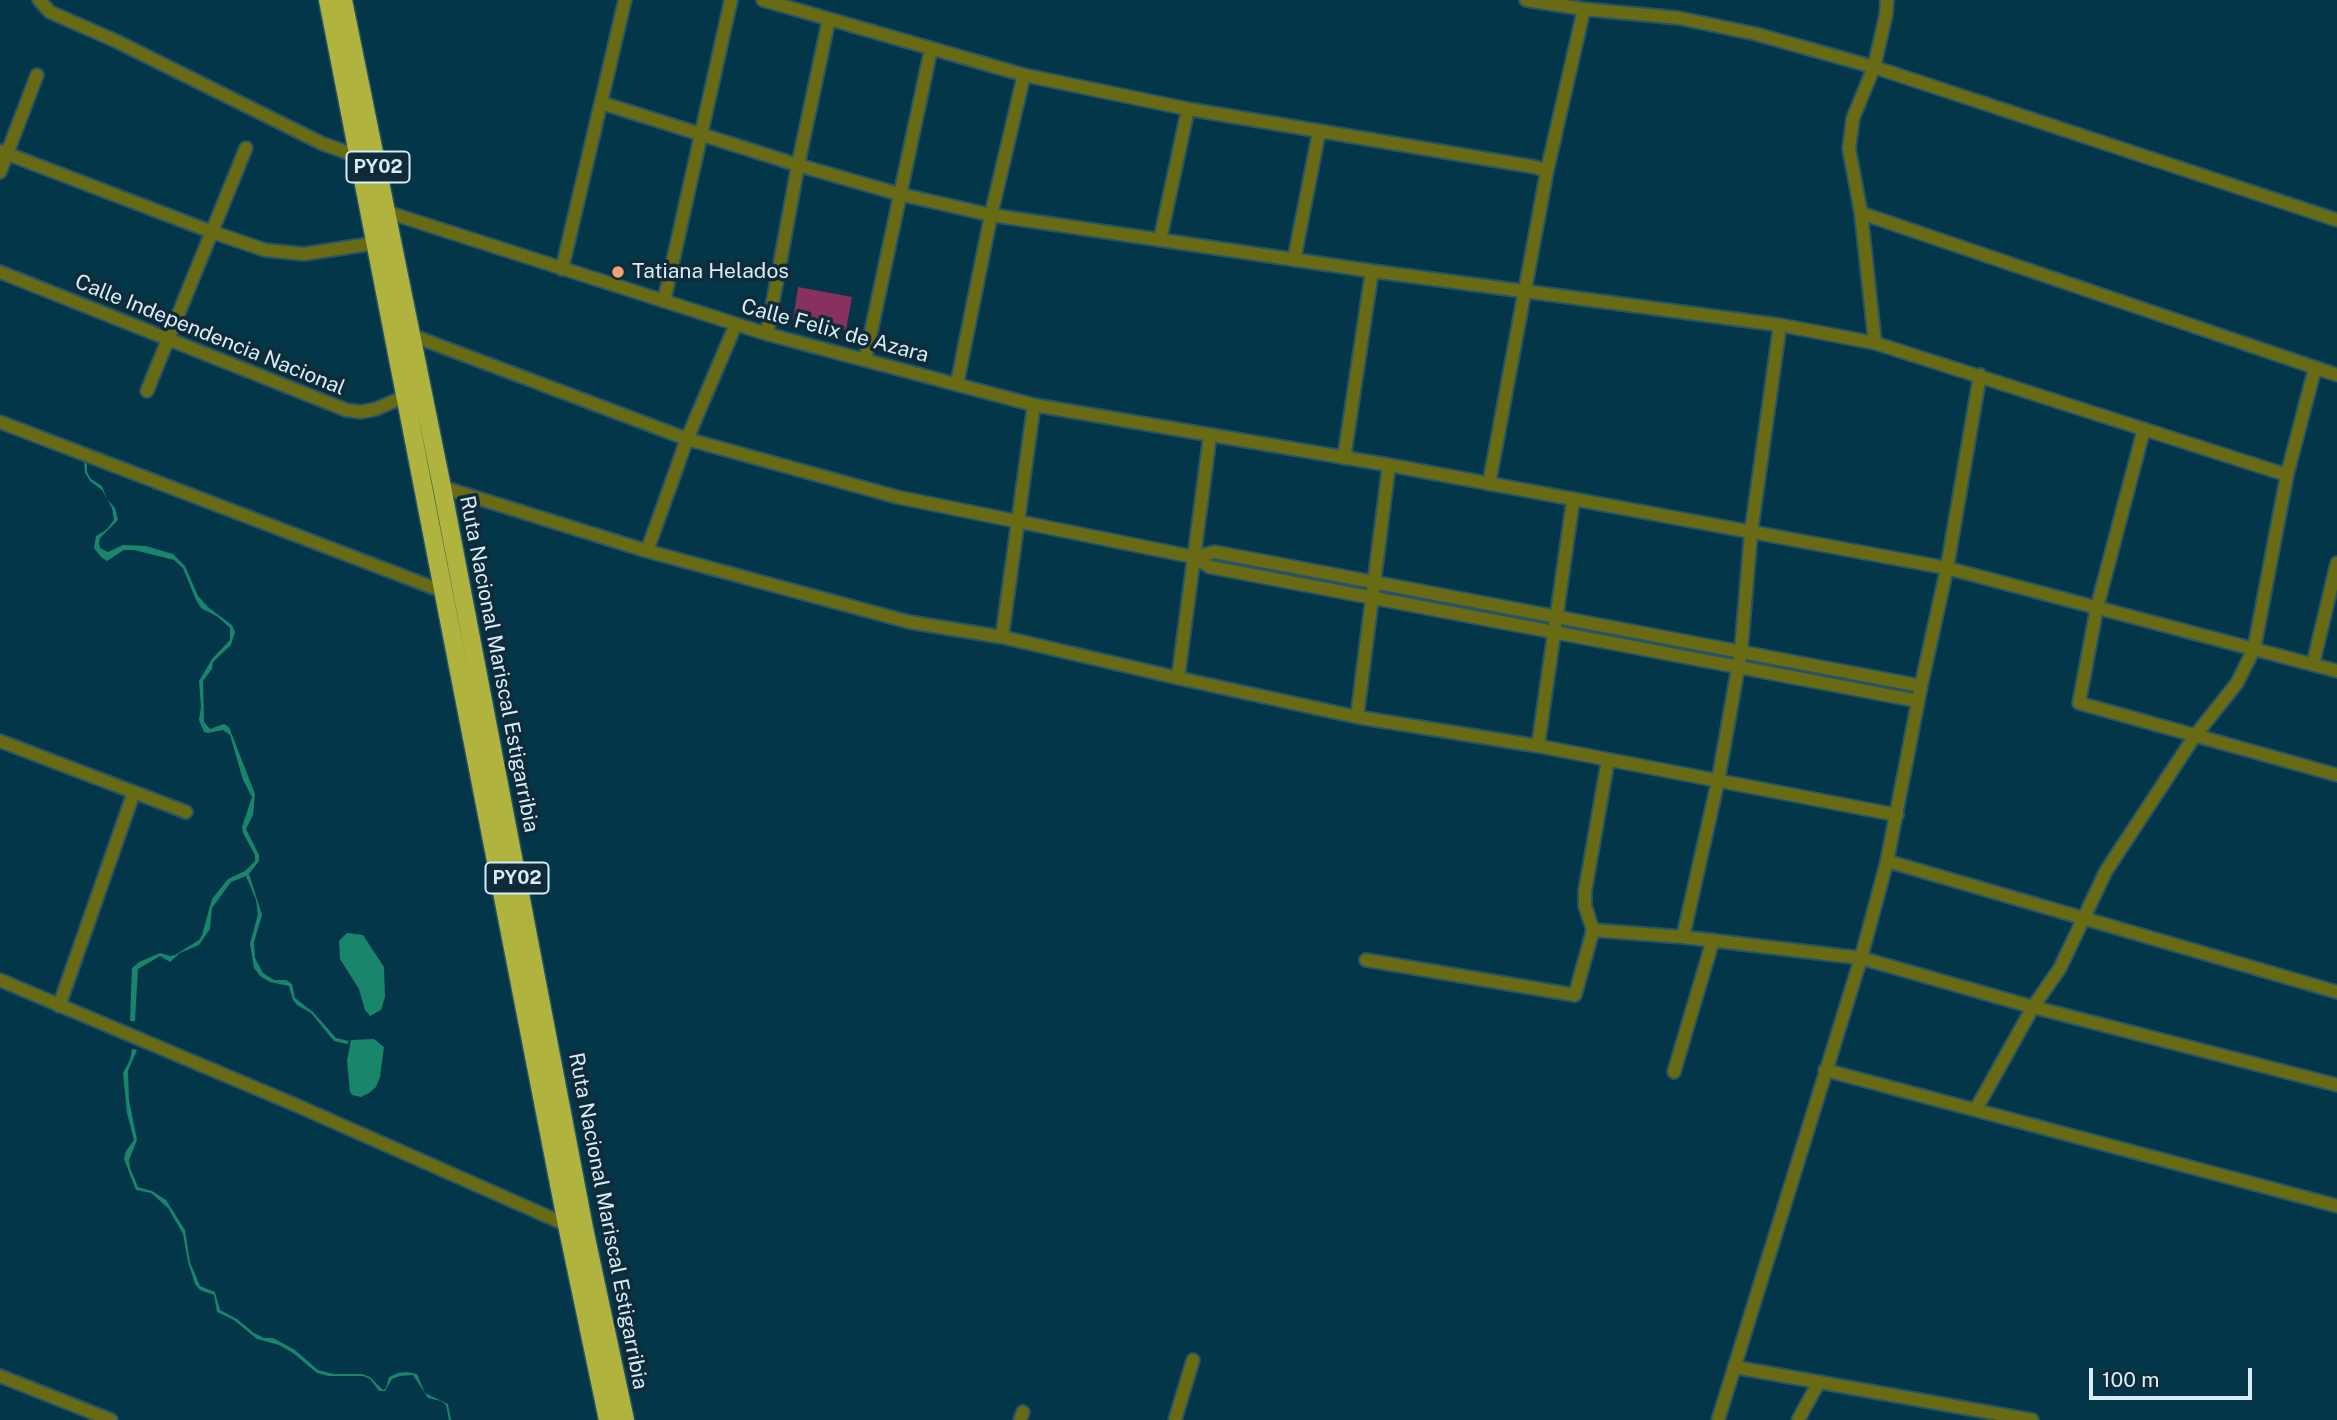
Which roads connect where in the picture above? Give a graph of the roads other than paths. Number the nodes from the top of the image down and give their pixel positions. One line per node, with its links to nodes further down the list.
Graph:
1 (39, 0): 21 (street)
2 (328, 0): 21 (highway, Ruta Nacional Mariscal Estigarribia / PY02)
3 (343, 0): 26 (highway, Ruta Nacional Mariscal Estigarribia / PY02)
4 (625, 0): 15 (street)
5 (731, 0): 18 (street)
6 (763, 0): 10 (street)
7 (1526, 0): 9 (street)
8 (1887, 0): 12 (street)
9 (1584, 9): 12 (street); 23 (street)
10 (829, 19): 11 (street); 22 (street)
11 (931, 49): 14 (street); 25 (street)
12 (1874, 67): 27 (street); 29 (street)
13 (37, 75): 20 (street)
14 (1024, 75): 16 (street); 28 (street)
15 (602, 103): 18 (street); 34 (street)
16 (1188, 109): 17 (street); 31 (street)
17 (1319, 132): 23 (street); 33 (street)
18 (701, 133): 22 (street); 38 (street)
19 (246, 148): 30 (street)
20 (4, 152): 24 (street); 30 (street)
21 (359, 157): 32 (highway, Ruta Nacional Mariscal Estigarribia / PY02)
22 (798, 164): 25 (street); 41 (street)
23 (1547, 171): 37 (street)
24 (0, 172)
25 (899, 194): 28 (street); 45 (street)
26 (387, 212): 34 (street, Calle Felix de Azara); 42 (highway, Ruta Nacional Mariscal Estigarribia / PY02)
27 (1861, 214): 44 (street); 46 (street)
28 (991, 215): 31 (street); 49 (street)
29 (2337, 220)
30 (212, 232): 32 (street); 43 (street)
31 (1160, 240): 33 (street)
32 (376, 243): 51 (highway, Ruta Nacional Mariscal Estigarribia / PY02)
33 (1294, 260): 35 (street)
34 (562, 269): 38 (street, Calle Felix de Azara)
35 (1372, 271): 37 (street); 57 (street)
36 (0, 272): 43 (street, Calle Independencia Nacional)
37 (1526, 292): 40 (street); 60 (street)
38 (664, 301): 39 (street, Calle Felix de Azara)
39 (736, 324): 41 (street, Calle Felix de Azara); 56 (street)
40 (1780, 325): 44 (street); 64 (street)
41 (767, 334): 45 (street, Calle Felix de Azara)
42 (411, 335): 56 (street); 61 (highway, Ruta Nacional Mariscal Estigarribia / PY02)
43 (169, 338): 50 (street); 51 (street, Calle Independencia Nacional)
44 (1875, 343): 47 (street)
45 (865, 360): 49 (street, Calle Felix de Azara)
46 (2315, 368): 48 (street); 59 (street)
47 (1980, 375): 54 (street); 68 (street)
48 (2337, 375)
49 (957, 384): 52 (street, Calle Felix de Azara)
50 (147, 391)
51 (406, 396): 70 (highway, Ruta Nacional Mariscal Estigarribia / PY02)
52 (1034, 405): 55 (street, Calle Felix de Azara); 63 (street)
53 (0, 422): 70 (street)
54 (2144, 429): 59 (street); 72 (street)
55 (1210, 436): 57 (street, Calle Felix de Azara); 66 (street)
56 (687, 439): 63 (street); 65 (street)
57 (1344, 458): 58 (street, Calle Felix de Azara)
58 (1389, 465): 60 (street, Calle Felix de Azara); 69 (street)
59 (2287, 475): 76 (street)
60 (1489, 484): 62 (street, Calle Felix de Azara)
61 (442, 486): 65 (street); 118 (highway, Ruta Nacional Mariscal Estigarribia / PY02)
62 (1573, 500): 64 (street, Calle Felix de Azara); 73 (street)
63 (1016, 521): 66 (street); 75 (street)
64 (1751, 533): 68 (street, Calle Felix de Azara); 77 (street)
65 (647, 551): 75 (street)
66 (1194, 557): 69 (street); 71 (street); 81 (street)
67 (2337, 564): 78 (street)
68 (1947, 568): 72 (street, Calle Felix de Azara); 82 (street)
69 (1373, 583): 71 (street); 73 (street)
70 (442, 591): 110 (highway, Ruta Nacional Mariscal Estigarribia / PY02)
71 (1371, 598): 74 (street); 84 (street)
72 (2097, 607): 76 (street, Calle Felix de Azara); 85 (street)
73 (1557, 616): 74 (street); 77 (street)
74 (1555, 631): 79 (street); 87 (street)
75 (1002, 637): 81 (street)
76 (2255, 649): 78 (street, Calle Felix de Azara); 85 (street)
77 (1741, 651): 79 (street); 82 (street)
78 (2313, 664): 80 (street, Calle Felix de Azara)
79 (1738, 666): 83 (street); 90 (street)
80 (2337, 671)
81 (1178, 678): 84 (street)
82 (1921, 686): 83 (street)
83 (1918, 701): 93 (street)
84 (1357, 717): 87 (street)
85 (2194, 737): 89 (street); 95 (street)
86 (0, 741): 91 (street)
87 (1538, 746): 88 (street)
88 (1608, 760): 90 (street); 96 (street)
89 (2337, 775)
90 (1718, 781): 93 (street); 97 (street)
91 (134, 792): 92 (street); 103 (street)
92 (186, 812)
93 (1897, 815): 94 (street)
94 (1887, 861): 95 (street); 99 (street)
95 (2083, 918): 102 (street); 104 (street)
96 (1593, 930): 97 (street); 100 (street)
97 (1683, 937): 98 (street)
98 (1713, 940): 99 (street); 106 (street)
99 (1861, 958): 104 (street); 105 (street)
100 (1366, 960)
101 (0, 980): 103 (street)
102 (2337, 992)
103 (59, 1006): 110 (street)
104 (2033, 1007): 107 (street); 108 (street)
105 (1825, 1070): 108 (street); 112 (street)
106 (1674, 1072)
107 (2337, 1085)
108 (1976, 1109): 109 (street)
109 (2336, 1201)
110 (567, 1226): 117 (highway, Ruta Nacional Mariscal Estigarribia / PY02)
111 (1193, 1360): 119 (street)
112 (1734, 1367): 114 (street); 120 (street)
113 (0, 1376): 116 (street)
114 (1819, 1382): 115 (street); 121 (street)
115 (1997, 1417): 122 (street)
116 (111, 1420)
117 (608, 1420)
118 (625, 1420)
119 (1175, 1420)
120 (1718, 1420)
121 (1798, 1420)
122 (2032, 1420)

